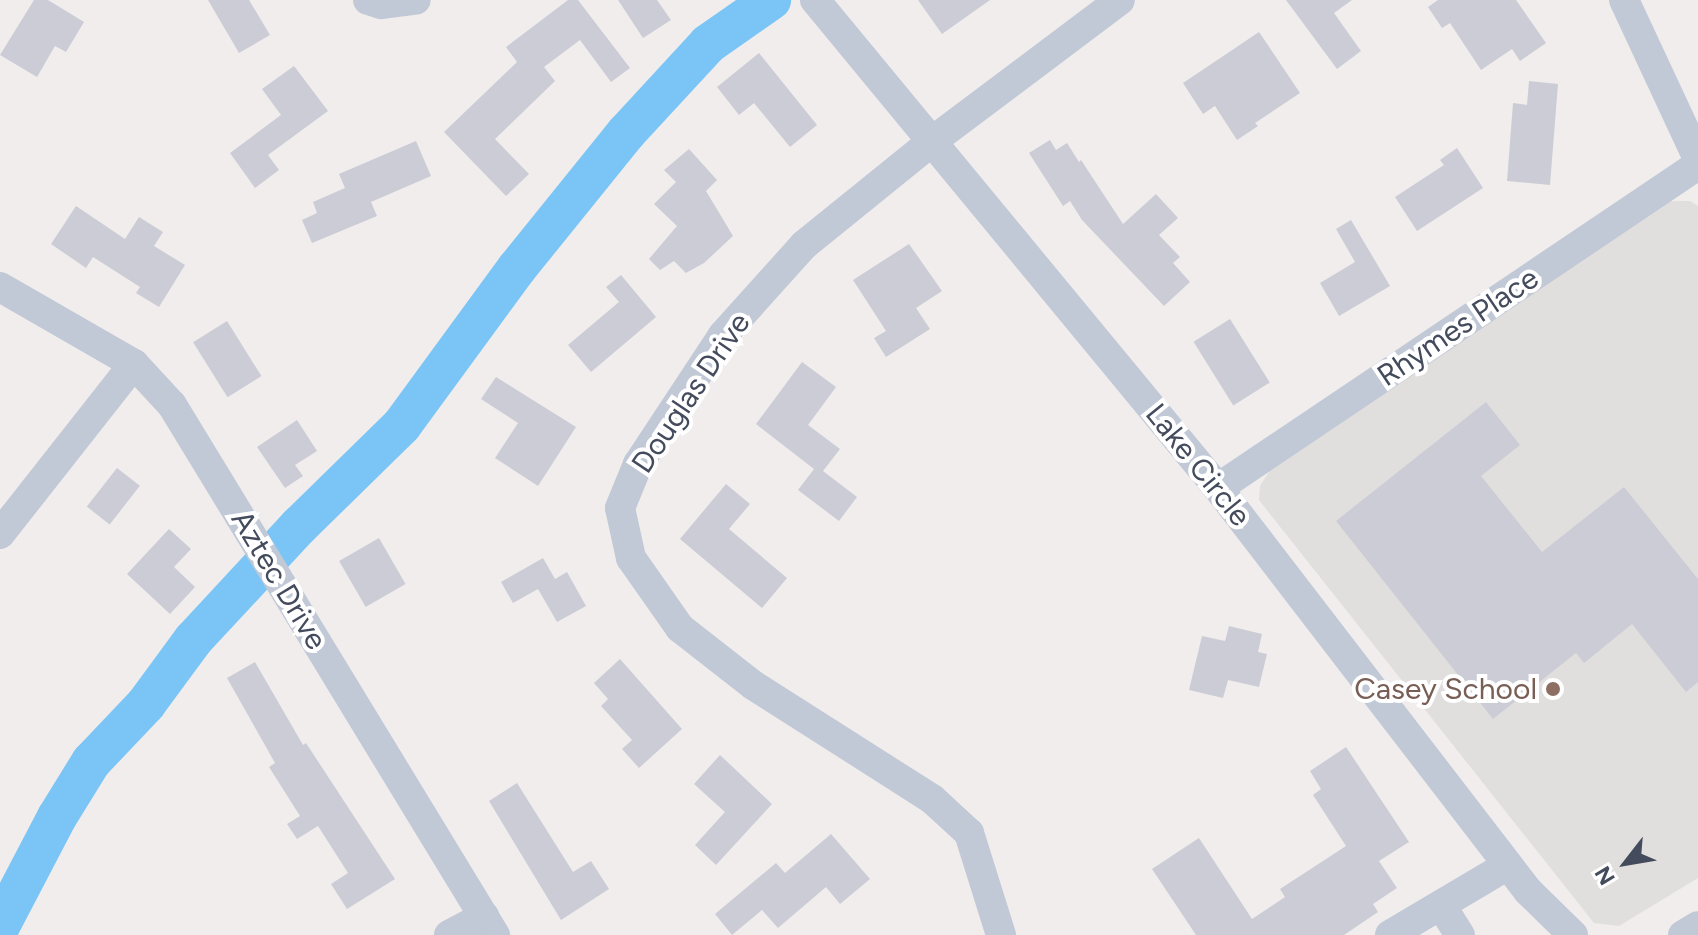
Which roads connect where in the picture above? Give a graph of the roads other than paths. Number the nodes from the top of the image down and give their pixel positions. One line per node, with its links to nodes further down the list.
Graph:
1 (368, 0): 2 (street)
2 (416, 0)
3 (815, 0): 6 (street, Lake Circle)
4 (1120, 0): 6 (street, Douglas Drive)
5 (1624, 0): 7 (street)
6 (931, 142): 11 (street, Lake Circle); 18 (street, Douglas Drive)
7 (1698, 159)
8 (1698, 165): 11 (street, Rhymes Place)
9 (0, 287): 10 (street, Aztec Drive)
10 (134, 364): 12 (street); 15 (street, Aztec Drive)
11 (1218, 488): 13 (street, Lake Circle)
12 (0, 534)
13 (1508, 865): 14 (street); 21 (street, Lake Circle)
14 (1441, 905): 19 (street); 20 (street)
15 (489, 926): 17 (street)
16 (1698, 926): 22 (street)
17 (449, 935)
18 (1001, 935)
19 (1390, 935)
20 (1460, 935)
21 (1573, 935)
22 (1683, 935)

